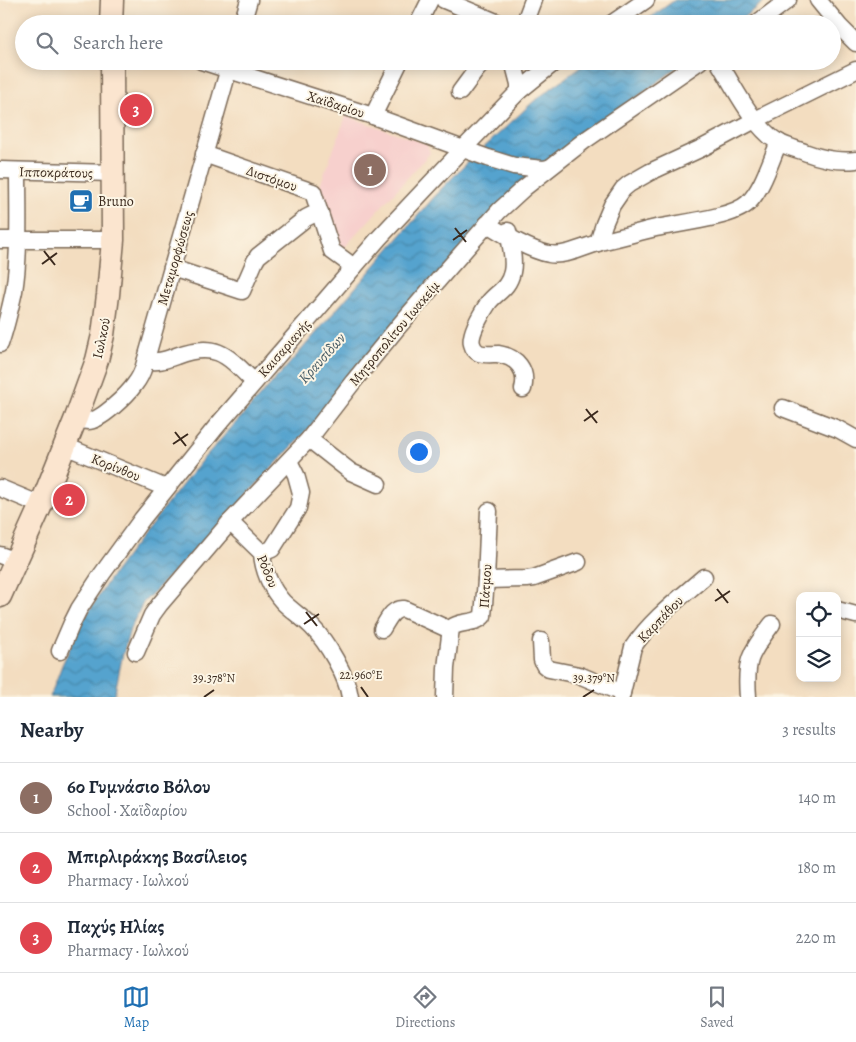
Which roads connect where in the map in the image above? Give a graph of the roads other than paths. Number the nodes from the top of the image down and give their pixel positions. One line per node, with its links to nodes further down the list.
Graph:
1 (112, 0): 9 (main road)
2 (249, 0): 10 (street)
3 (430, 0): 11 (street)
4 (444, 0): 12 (street)
5 (533, 0): 13 (street)
6 (646, 0): 14 (street)
7 (788, 0): 15 (street)
8 (818, 0): 16 (street)
9 (111, 15)
10 (245, 15)
11 (422, 15)
12 (480, 15)
13 (527, 15)
14 (624, 15)
15 (768, 15)
16 (830, 15)
17 (841, 28): 18 (street)
18 (856, 43)
19 (112, 70): 40 (main road, Ιωλκού)
20 (229, 70): 35 (street, Μεταμορφώσεως)
21 (241, 70): 31 (street, Χαϊδαρίου)
22 (396, 70): 31 (street)
23 (476, 70): 30 (street)
24 (515, 70): 29 (street)
25 (545, 70): 29 (street, Καισαριανής)
26 (687, 70): 37 (street, Μητροπολίτου Ιωακείμ)
27 (724, 70): 32 (street)
28 (856, 70): 32 (street)
29 (519, 91): 34 (street, Καισαριανής)
30 (460, 92)
31 (373, 116): 34 (street, Χαϊδαρίου)
32 (755, 120): 33 (street); 48 (street)
33 (779, 142): 36 (street); 48 (street)
34 (466, 150): 37 (street, Χαϊδαρίου); 49 (street, Καισαριανής)
35 (204, 154): 42 (street, Διστόμου); 50 (street, Μεταμορφώσεως)
36 (856, 160)
37 (546, 169): 41 (street, Μητροπολίτου Ιωακείμ)
38 (0, 170): 39 (street, Ιπποκράτους)
39 (18, 171): 40 (street, Ιπποκράτους); 46 (street)
40 (112, 173): 47 (main road, Ιωλκού)
41 (500, 211): 43 (street, Μητροπολίτου Ιωακείμ); 44 (street)
42 (320, 212): 49 (street, Διστόμου); 50 (street)
43 (487, 224): 44 (street); 58 (street, Μητροπολίτου Ιωακείμ)
44 (509, 237): 48 (street); 55 (street)
45 (0, 240): 46 (street)
46 (18, 240): 47 (street); 51 (street)
47 (113, 240): 57 (main road, Ιωλκού)
48 (598, 243)
49 (354, 267): 54 (street, Καισαριανής)
50 (172, 268): 53 (street, Μεταμορφώσεως)
51 (4, 321): 52 (street)
52 (0, 344)
53 (146, 360): 54 (street); 57 (street, Μεταμορφώσεως)
54 (254, 382): 64 (street, Καισαριανής)
55 (524, 389)
56 (783, 408): 59 (street)
57 (76, 418): 60 (main road, Ιωλκού)
58 (309, 439): 61 (street, Μητροπολίτου Ιωακείμ); 62 (street)
59 (856, 439)
60 (65, 446): 64 (street, Κορίνθου); 65 (main road, Ιωλκού)
61 (289, 461): 67 (street, Μητροπολίτου Ιωακείμ); 68 (street)
62 (378, 484)
63 (0, 488): 65 (street)
64 (166, 488): 80 (street, Καισαριανής)
65 (41, 506): 69 (main road, Ιωλκού)
66 (489, 511): 72 (street, Πάτμου)
67 (230, 522): 68 (street, Ρόδου); 81 (street, Μητροπολίτου Ιωακείμ)
68 (262, 553): 83 (street, Ρόδου)
69 (8, 558): 73 (main road, Ιωλκού)
70 (578, 562): 72 (street)
71 (704, 577): 82 (street, Καρπάθου)
72 (486, 580): 78 (street, Πάτμου)
73 (0, 596)
74 (841, 611): 75 (street)
75 (856, 614)
76 (772, 624): 85 (street)
77 (382, 629): 78 (street)
78 (450, 630): 84 (street)
79 (541, 641): 82 (street)
80 (60, 651)
81 (136, 652)
82 (621, 695)
83 (350, 697)
84 (445, 697)
85 (748, 697)

